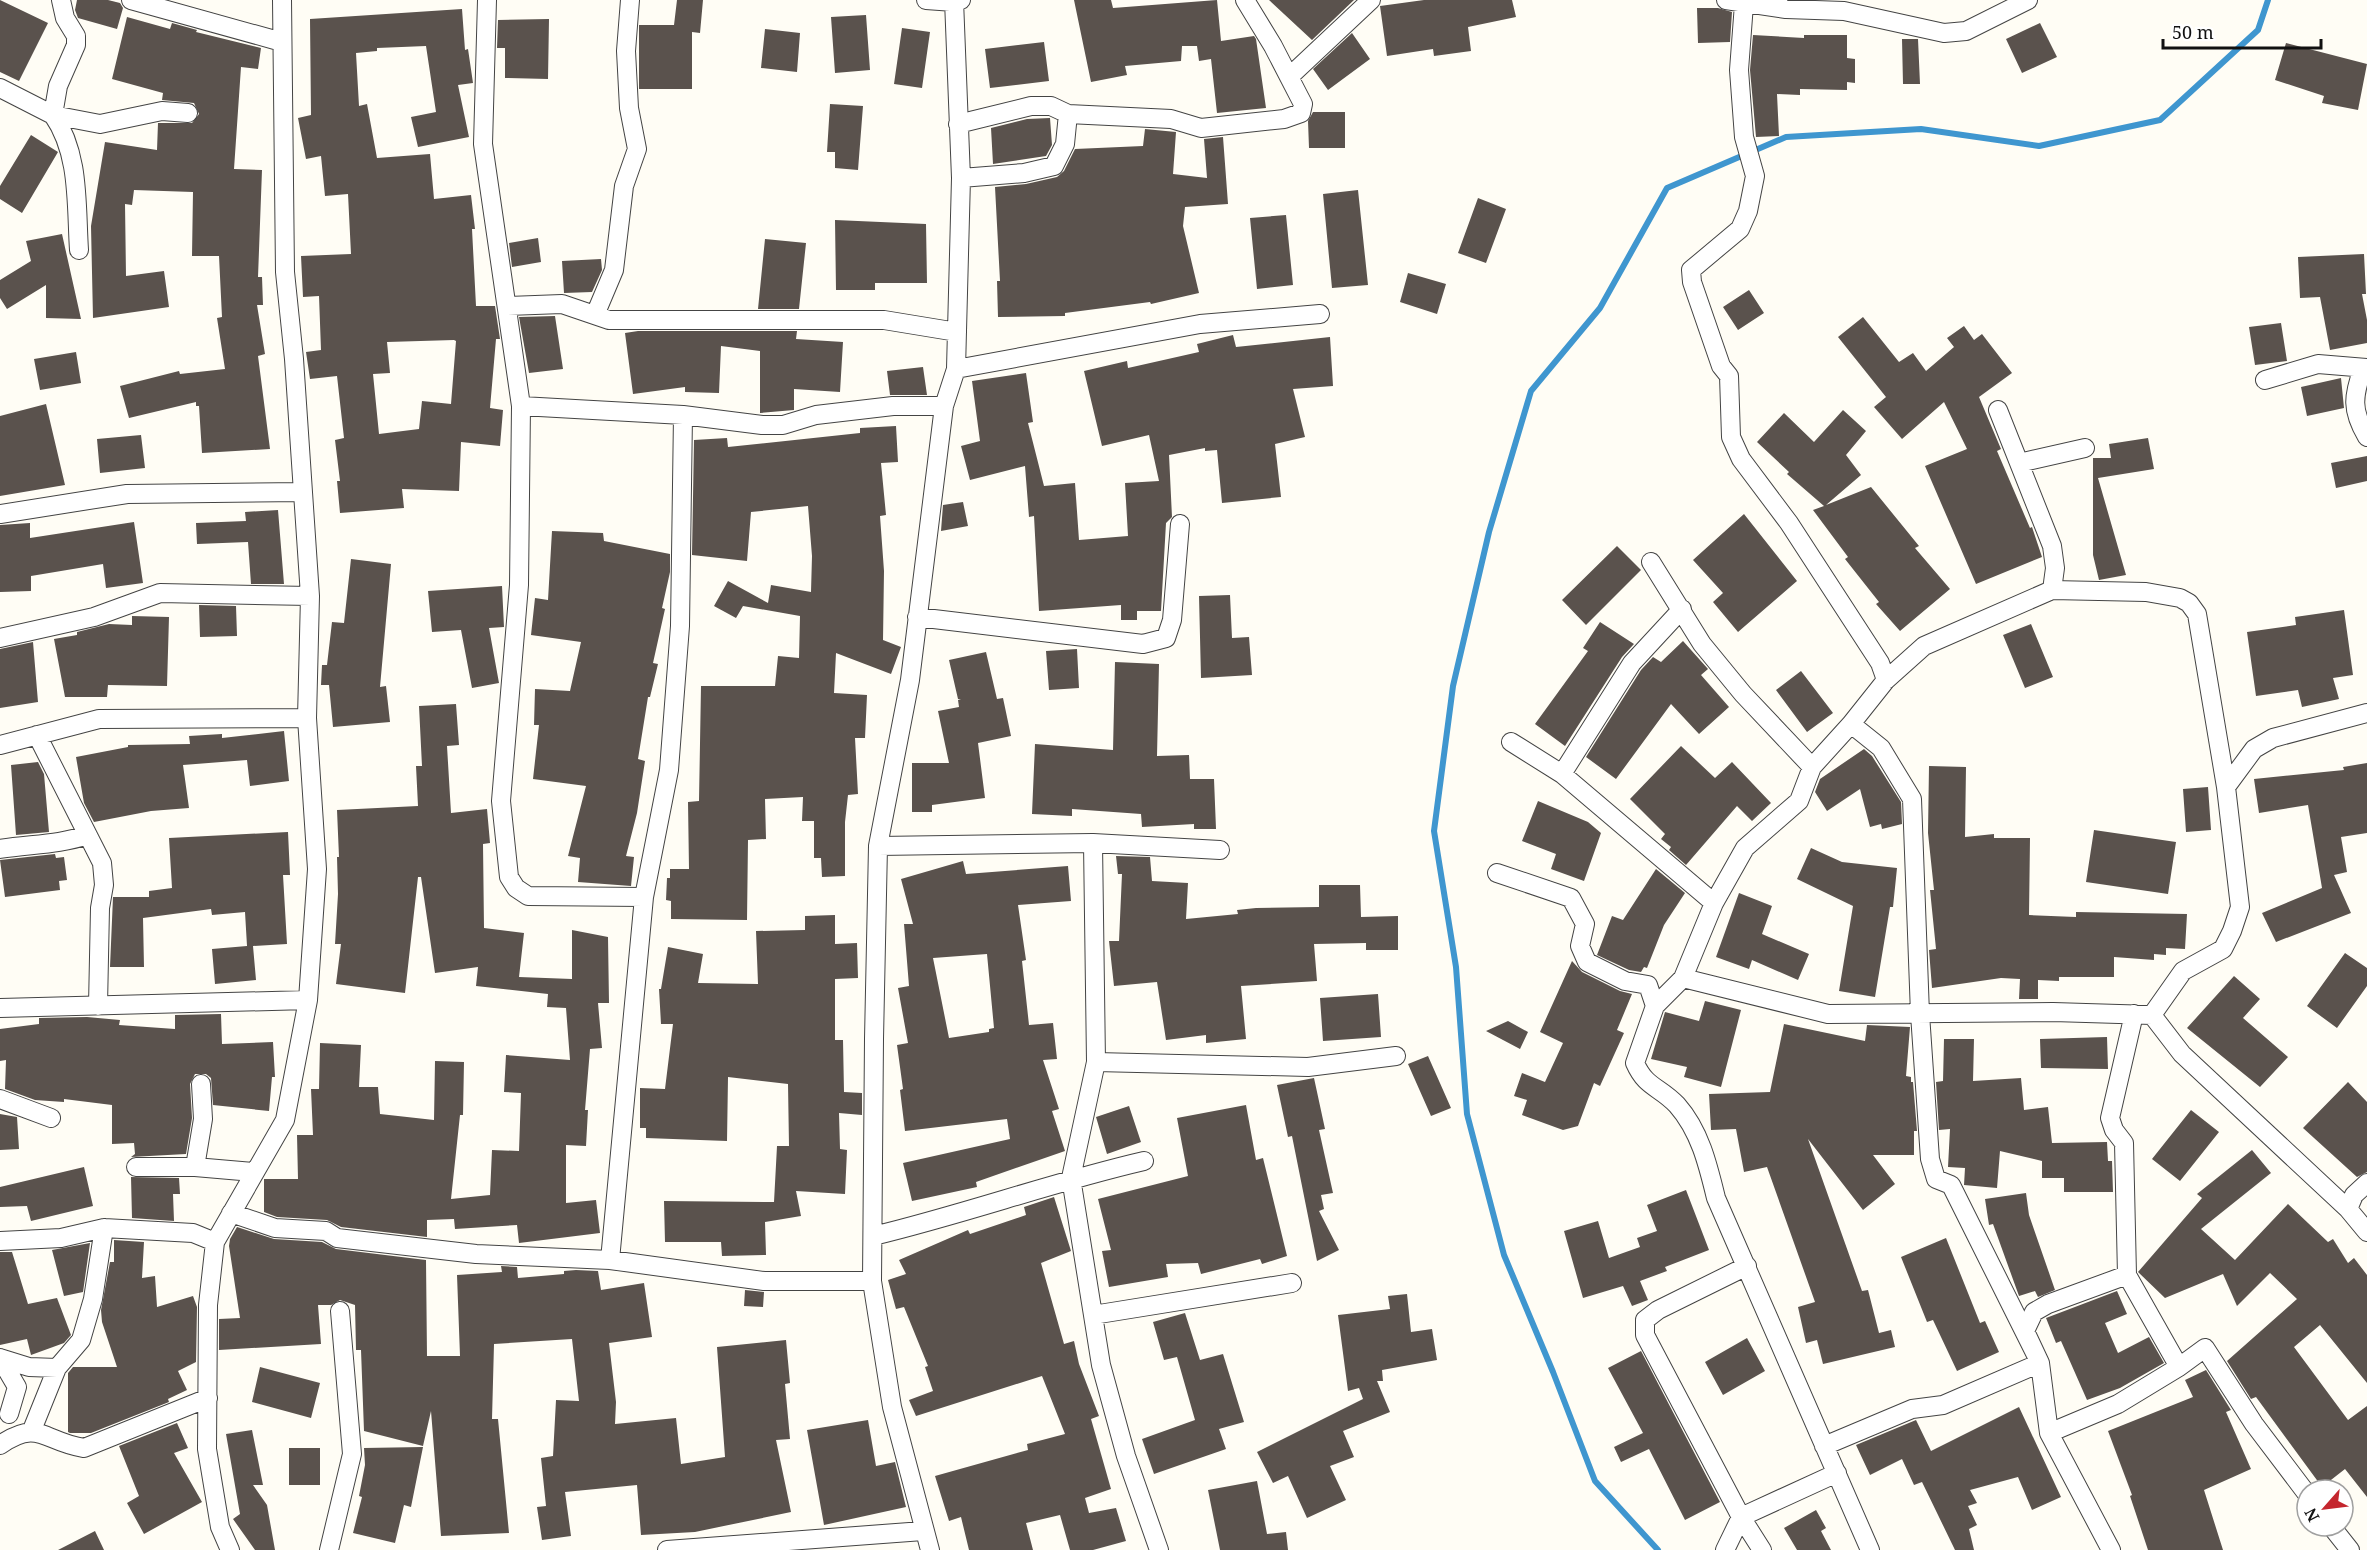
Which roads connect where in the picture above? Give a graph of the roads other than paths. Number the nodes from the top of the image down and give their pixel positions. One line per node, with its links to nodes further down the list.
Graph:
1 (61, 0): 14 (street)
2 (282, 0): 12 (street)
3 (487, 0): 23 (street)
4 (630, 0): 25 (street)
5 (926, 0): 10 (street)
6 (1245, 0): 13 (street)
7 (1371, 0): 13 (street)
8 (2028, 0): 11 (street)
9 (139, 1): 12 (street)
10 (956, 1): 20 (street)
11 (1735, 2): 46 (street)
12 (282, 42): 37 (street)
13 (1289, 76): 18 (street)
14 (58, 86): 16 (street); 19 (street)
15 (0, 88): 16 (street)
16 (31, 103): 19 (street)
17 (188, 113): 19 (street)
18 (1068, 114): 20 (street); 21 (street)
19 (53, 115): 22 (street)
20 (958, 124): 21 (street)
21 (961, 178): 26 (street)
22 (79, 250)
23 (507, 306): 25 (street); 30 (street)
24 (1320, 314): 28 (street)
25 (595, 315): 26 (street)
26 (957, 332): 28 (street)
27 (2365, 368): 29 (street); 34 (street)
28 (956, 369): 31 (street)
29 (2265, 380)
30 (521, 406): 33 (street); 62 (street)
31 (944, 406): 33 (street); 44 (street)
32 (1998, 410): 36 (street)
33 (683, 415): 62 (street)
34 (2367, 437)
35 (2085, 448): 36 (street)
36 (2019, 463): 41 (street)
37 (303, 492): 38 (street); 42 (street)
38 (0, 514)
39 (1180, 524): 44 (street)
40 (1651, 562): 43 (street)
41 (2052, 590): 46 (street); 55 (street)
42 (310, 596): 45 (street); 48 (street)
43 (1682, 609): 53 (street); 54 (street)
44 (917, 617): 58 (street)
45 (0, 638)
46 (1886, 680): 49 (street)
47 (2367, 713): 55 (street)
48 (307, 718): 50 (street); 65 (street)
49 (1851, 724): 53 (street); 69 (street)
50 (37, 735): 52 (street); 56 (street)
51 (1511, 742): 54 (street)
52 (0, 745)
53 (1812, 767): 63 (street)
54 (1562, 774): 63 (street)
55 (2226, 787): 71 (street)
56 (87, 835): 59 (street); 66 (street)
57 (1094, 843): 58 (street); 60 (street); 73 (street)
58 (878, 846): 87 (street)
59 (0, 849)
60 (1220, 850)
61 (1497, 873): 67 (street)
62 (644, 897): 90 (street)
63 (1714, 903): 64 (street)
64 (1683, 978): 67 (street); 69 (street)
65 (308, 1000): 66 (street); 80 (street)
66 (98, 1006): 68 (street)
67 (1655, 1006): 91 (street)
68 (0, 1008)
69 (1920, 1014): 70 (street); 98 (street)
70 (2134, 1014): 71 (street); 92 (street)
71 (2152, 1015): 83 (street)
72 (1396, 1056): 73 (street)
73 (1096, 1062): 81 (street)
74 (201, 1084): 79 (street)
75 (0, 1099): 76 (street)
76 (51, 1118)
77 (1144, 1161): 81 (street)
78 (136, 1167): 79 (street)
79 (195, 1167): 80 (street)
80 (253, 1172): 84 (street)
81 (1071, 1178): 87 (street); 96 (street)
82 (2367, 1182): 83 (street)
83 (2348, 1209): 86 (street)
84 (231, 1213): 89 (street); 90 (street)
85 (104, 1228): 88 (street); 89 (street); 100 (street)
86 (2367, 1232)
87 (873, 1236): 93 (street)
88 (0, 1241)
89 (215, 1242): 101 (street)
90 (610, 1260): 93 (street)
91 (1747, 1266): 107 (street); 110 (street)
92 (2127, 1275): 98 (street); 99 (street)
93 (872, 1281): 111 (street)
94 (1292, 1283): 96 (street)
95 (340, 1311): 114 (street)
96 (1093, 1315): 117 (street)
97 (0, 1358): 100 (street); 102 (street)
98 (2040, 1363): 104 (street); 107 (street)
99 (2180, 1367): 104 (street); 109 (street)
100 (57, 1368): 103 (street)
101 (208, 1398): 103 (street); 113 (street)
102 (5, 1412): 105 (street)
103 (32, 1430): 106 (street)
104 (2049, 1433): 121 (street)
105 (0, 1439)
106 (0, 1445)
107 (1824, 1446): 108 (street)
108 (1837, 1473): 110 (street); 120 (street)
109 (2295, 1478)
110 (1742, 1517): 118 (street); 119 (street)
111 (923, 1531): 115 (street); 116 (street)
112 (2340, 1538): 122 (street)
113 (230, 1550)
114 (329, 1550)
115 (667, 1550)
116 (930, 1550)
117 (1159, 1550)
118 (1725, 1550)
119 (1762, 1550)
120 (1870, 1550)
121 (2111, 1550)
122 (2350, 1550)

